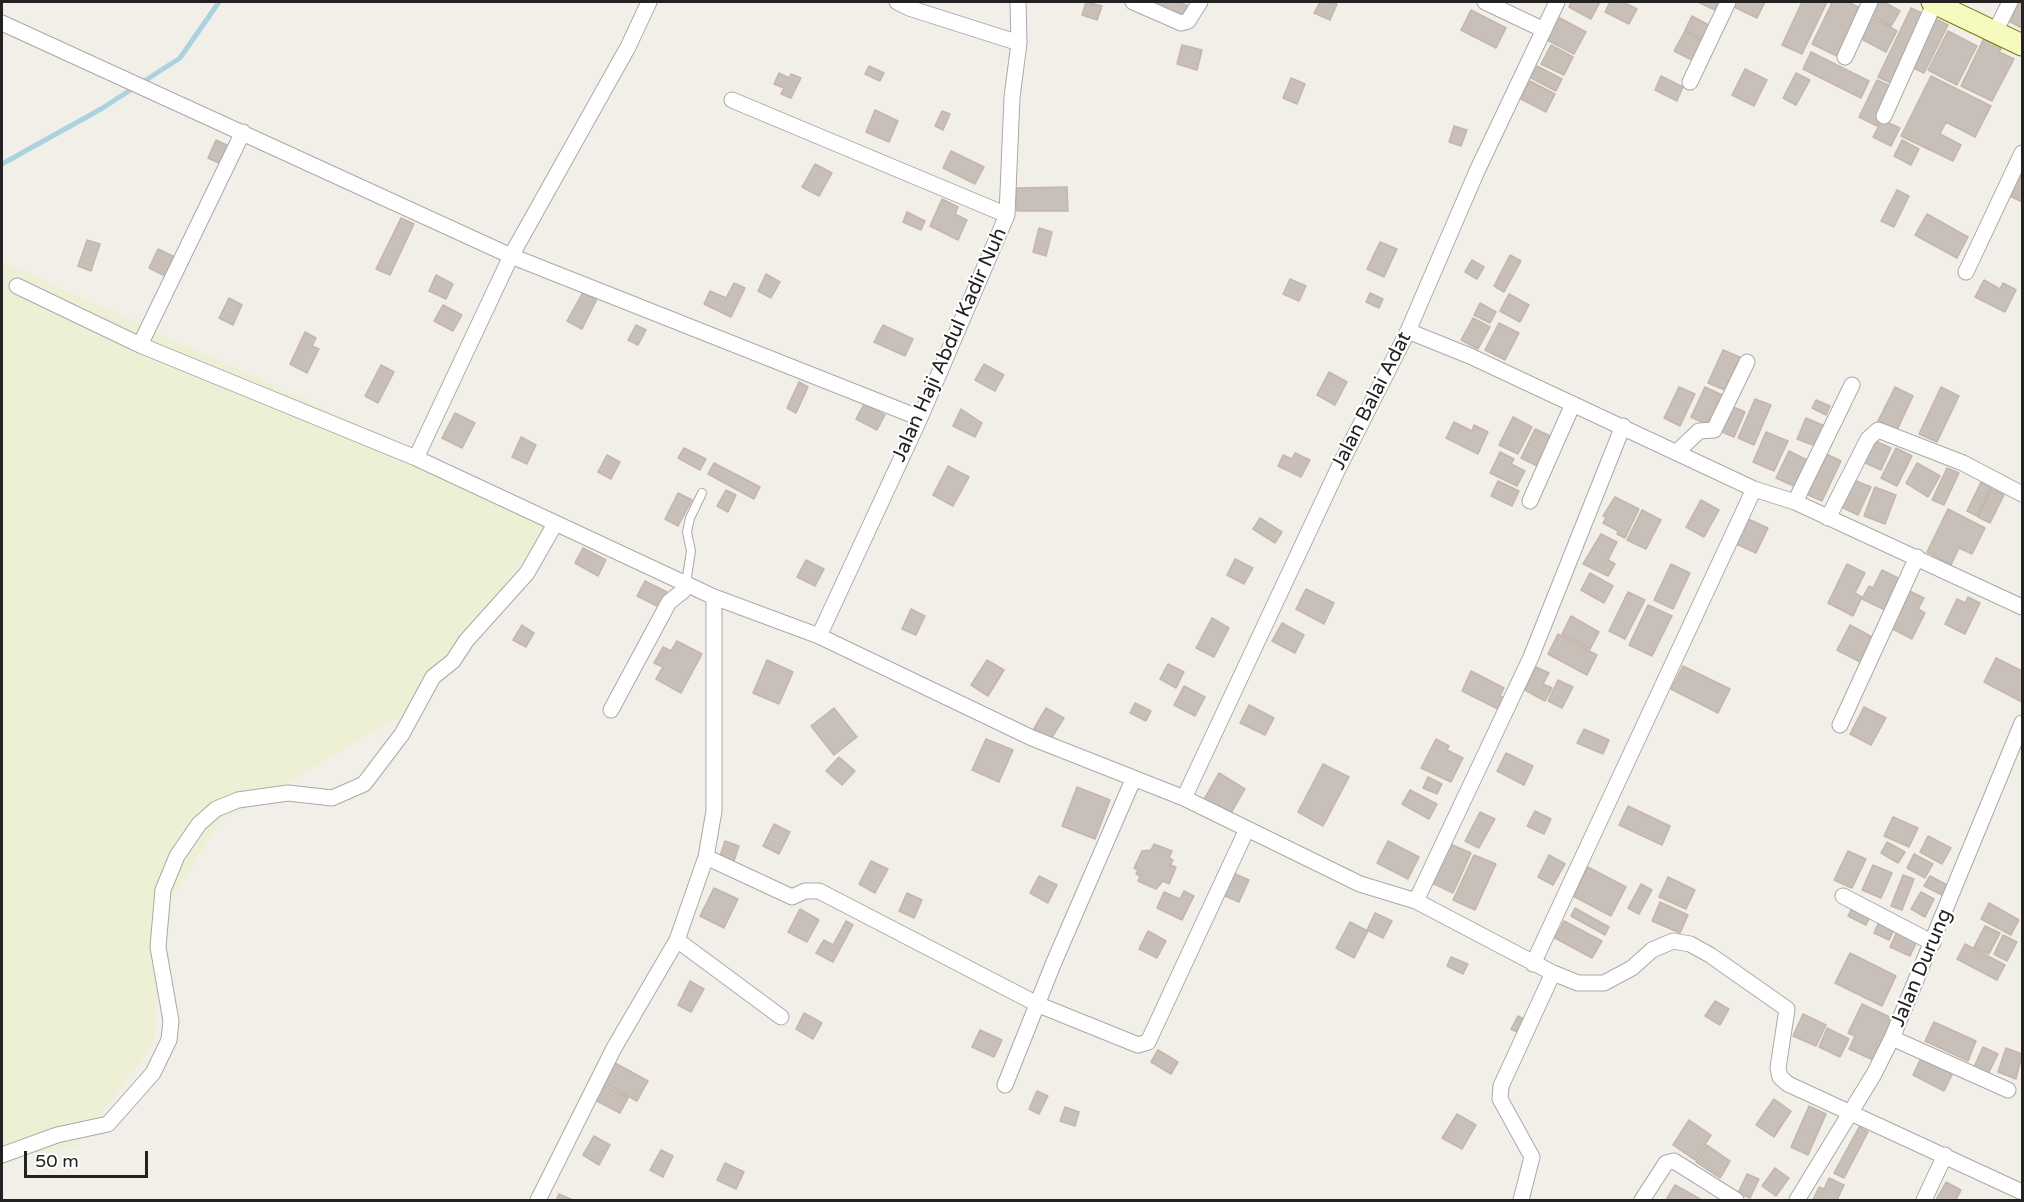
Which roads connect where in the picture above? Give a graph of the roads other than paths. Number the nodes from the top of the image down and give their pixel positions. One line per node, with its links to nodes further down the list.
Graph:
1 (649, 2): 24 (street)
2 (897, 2): 15 (street)
3 (1018, 2): 15 (street, Jalan Haji Abdul Kadir Nuh)
4 (1133, 2): 5 (street)
5 (1200, 2)
6 (1485, 2): 13 (street)
7 (1557, 2): 13 (street, Jalan Balai Adat)
8 (1728, 2): 18 (street)
9 (1870, 2): 17 (street)
10 (1934, 2): 14 (street); 20 (street)
11 (2010, 2): 14 (street)
12 (2, 23): 21 (street)
13 (1544, 30): 27 (street, Jalan Balai Adat)
14 (1995, 32): 16 (street)
15 (1019, 44): 23 (street, Jalan Haji Abdul Kadir Nuh)
16 (2022, 45)
17 (1845, 57)
18 (1690, 82)
19 (732, 100): 23 (street)
20 (1884, 116)
21 (243, 132): 24 (street); 28 (street)
22 (2022, 153): 25 (street)
23 (1007, 215): 32 (street, Jalan Haji Abdul Kadir Nuh)
24 (511, 256): 32 (street); 35 (street)
25 (1966, 272)
26 (17, 286): 28 (street)
27 (1408, 332): 31 (street); 52 (street, Jalan Balai Adat)
28 (140, 345): 35 (street)
29 (1747, 362): 34 (street)
30 (1852, 385): 40 (street)
31 (1574, 404): 33 (street); 39 (street)
32 (920, 418): 47 (street, Jalan Haji Abdul Kadir Nuh)
33 (1623, 426): 34 (street); 56 (street)
34 (1678, 451): 36 (street)
35 (416, 458): 42 (street)
36 (1754, 489): 40 (street); 59 (street)
37 (702, 493): 44 (lane)
38 (2022, 494): 41 (street)
39 (1530, 501)
40 (1795, 502): 41 (street)
41 (1828, 518): 43 (street)
42 (555, 524): 44 (street); 67 (street)
43 (1917, 557): 46 (street); 50 (street)
44 (686, 583): 45 (street); 48 (street)
45 (714, 597): 47 (street); 54 (street)
46 (2022, 607)
47 (819, 636): 51 (street)
48 (611, 710)
49 (2022, 723): 58 (street, Jalan Durung)
50 (1840, 725)
51 (1134, 780): 52 (street); 61 (street)
52 (1184, 798): 53 (street)
53 (1247, 829): 56 (street); 61 (street)
54 (706, 857): 57 (street); 61 (street)
55 (1843, 897): 58 (street)
56 (1416, 901): 59 (street)
57 (677, 940): 62 (street); 70 (street)
58 (1933, 944): 63 (street, Jalan Durung)
59 (1533, 964): 60 (street)
60 (1553, 973): 66 (street); 71 (street)
61 (1039, 1005): 64 (street)
62 (780, 1017)
63 (1892, 1038): 65 (street); 66 (street, Jalan Durung)
64 (1005, 1085)
65 (2008, 1090)
66 (1848, 1114): 68 (street); 74 (street, Jalan Durung)
67 (2, 1155)
68 (1945, 1155): 69 (street); 75 (street)
69 (2022, 1192)
70 (538, 1200)
71 (1521, 1200)
72 (1642, 1200): 73 (street)
73 (1736, 1200)
74 (1797, 1200)
75 (1924, 1200)

